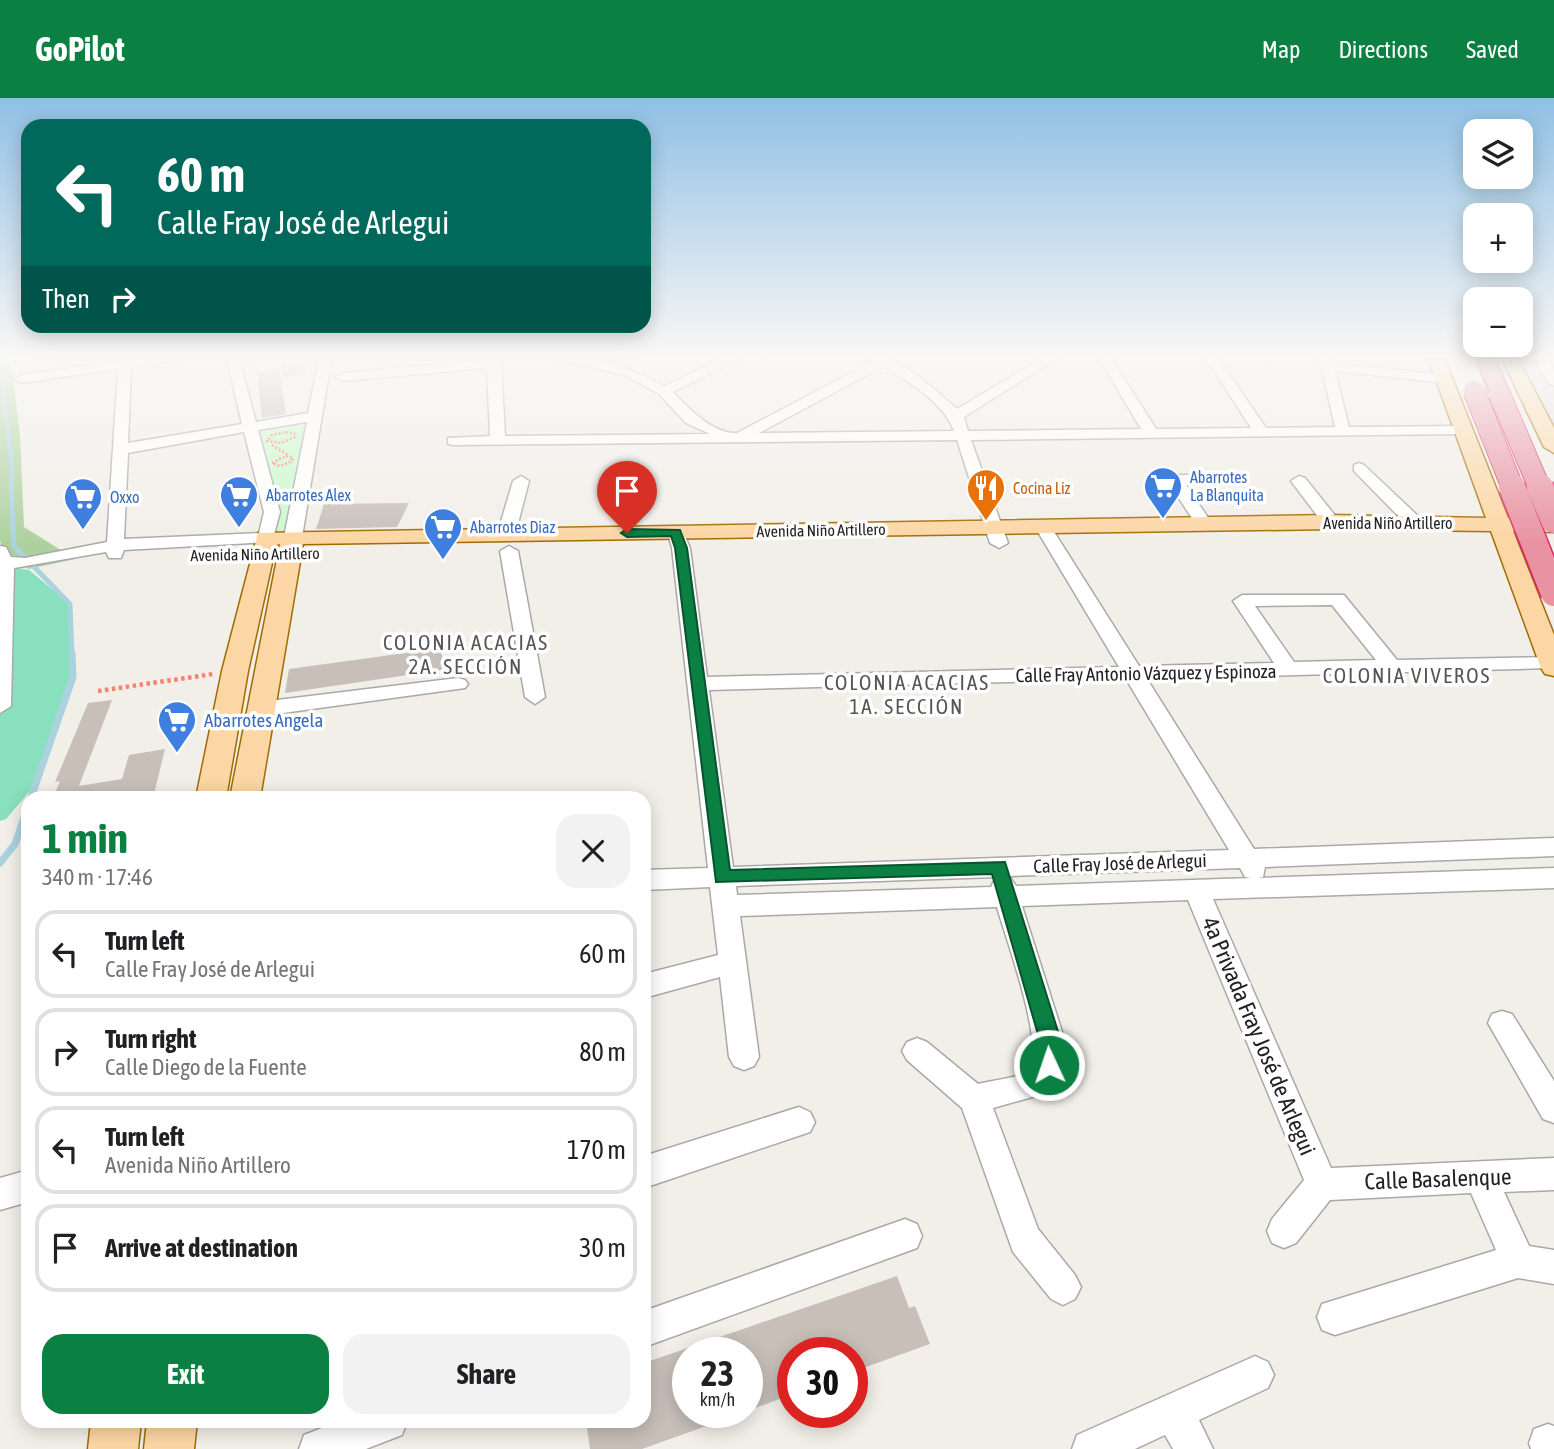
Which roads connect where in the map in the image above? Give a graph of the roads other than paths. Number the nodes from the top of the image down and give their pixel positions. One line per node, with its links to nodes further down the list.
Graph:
1 (123, 418): 26 (street)
2 (249, 418): 16 (street)
3 (302, 418): 16 (street)
4 (314, 418): 43 (street)
5 (497, 418): 24 (street)
6 (689, 418): 22 (street)
7 (773, 418): 22 (street)
8 (957, 418): 21 (street)
9 (1142, 418): 20 (street)
10 (1252, 418): 19 (street)
11 (1340, 418): 18 (street)
12 (1458, 418): 17 (main road)
13 (1485, 418): 49 (highway, bridge)
14 (1510, 418): 35 (highway, bridge)
15 (1540, 418): 25 (main road)
16 (251, 427): 26 (street); 44 (street)
17 (1462, 430): 18 (street); 31 (main road)
18 (1343, 432): 19 (street)
19 (1262, 433): 20 (street)
20 (1152, 435): 21 (street)
21 (965, 437): 22 (street); 38 (street)
22 (735, 438): 24 (street)
23 (453, 441): 24 (street)
24 (498, 441)
25 (1554, 447)
26 (122, 449): 45 (street)
27 (1359, 468): 34 (street)
28 (1215, 480): 36 (street)
29 (521, 481): 42 (street)
30 (1299, 481): 33 (street)
31 (1485, 487): 32 (main road); 37 (main road)
32 (1554, 495)
33 (1331, 522): 34 (main road, Avenida Niño Artillero); 36 (main road, Avenida Niño Artillero)
34 (1414, 523): 37 (main road, Avenida Niño Artillero)
35 (1554, 523): 37 (main road, Avenida Niño Artillero)
36 (1205, 525): 39 (main road, Avenida Niño Artillero)
37 (1502, 531): 39 (main road, Avenida Niño Artillero); 40 (main road, Avenida Niño Artillero); 48 (main road)
38 (996, 535): 39 (main road, Avenida Niño Artillero); 41 (main road, Avenida Niño Artillero)
39 (1047, 535): 53 (street)
40 (1554, 538)
41 (678, 540): 42 (main road, Avenida Niño Artillero); 55 (street)
42 (507, 543): 43 (main road, Avenida Niño Artillero); 56 (street)
43 (291, 545): 44 (main road, Avenida Niño Artillero); 58 (main road)
44 (263, 546): 45 (street, Avenida Niño Artillero); 59 (main road)
45 (116, 550): 46 (street, Avenida Niño Artillero)
46 (7, 560): 57 (street)
47 (1554, 561): 48 (main road)
48 (1515, 569): 50 (main road)
49 (1554, 593)
50 (1553, 665): 51 (street, Calle Fray Antonio Vázquez y Espinoza)
51 (1392, 667): 52 (street, Calle Fray Antonio Vázquez y Espinoza); 52 (street)
52 (1289, 670): 53 (street, Calle Fray Antonio Vázquez y Espinoza)
53 (1132, 672): 55 (street, Calle Fray Antonio Vázquez y Espinoza); 62 (street)
54 (458, 684): 58 (street)
55 (698, 684): 64 (street)
56 (534, 697)
57 (0, 706)
58 (261, 709): 60 (main road)
59 (212, 791)
60 (246, 791)
61 (1554, 847): 62 (street, Calle Fray José de Arlegui)
62 (1247, 858): 63 (street, Calle Fray José de Arlegui); 67 (street)
63 (999, 867): 64 (street, Calle Fray José de Arlegui); 69 (street)
64 (722, 877): 66 (street, Calle Fray José de Arlegui); 70 (street)
65 (1554, 878): 67 (street, Calle Fray José de Arlegui)
66 (651, 880)
67 (1265, 887): 68 (street, Calle Fray José de Arlegui)
68 (1196, 889): 69 (street, Calle Fray José de Arlegui); 82 (street, 4a Privada Fray José de Arlegui)
69 (1007, 899): 70 (street, Calle Fray José de Arlegui); 76 (street)
70 (724, 906): 71 (street)
71 (732, 963): 72 (street); 75 (street)
72 (651, 984)
73 (1502, 1023): 77 (street)
74 (917, 1051): 76 (street)
75 (744, 1057)
76 (974, 1099): 89 (street)
77 (1554, 1109)
78 (799, 1122): 79 (street)
79 (651, 1170)
80 (1554, 1174): 81 (street, Calle Basalenque)
81 (1480, 1177): 82 (street, Calle Basalenque); 87 (street)
82 (1322, 1184): 85 (street)
83 (21, 1188): 84 (street)
84 (0, 1194)
85 (1284, 1231)
86 (905, 1236): 91 (street)
87 (1518, 1261): 88 (street); 90 (street)
88 (1554, 1267)
89 (1063, 1287)
90 (1335, 1317)
91 (651, 1327)
92 (1255, 1375): 93 (street)
93 (1174, 1413): 102 (street); 103 (street)
94 (115, 1428): 98 (main road)
95 (171, 1428): 99 (main road)
96 (370, 1428): 100 (street)
97 (376, 1428): 101 (street)
98 (113, 1449)
99 (169, 1449)
100 (318, 1449)
101 (345, 1449)
102 (1091, 1449)
103 (1194, 1449)

